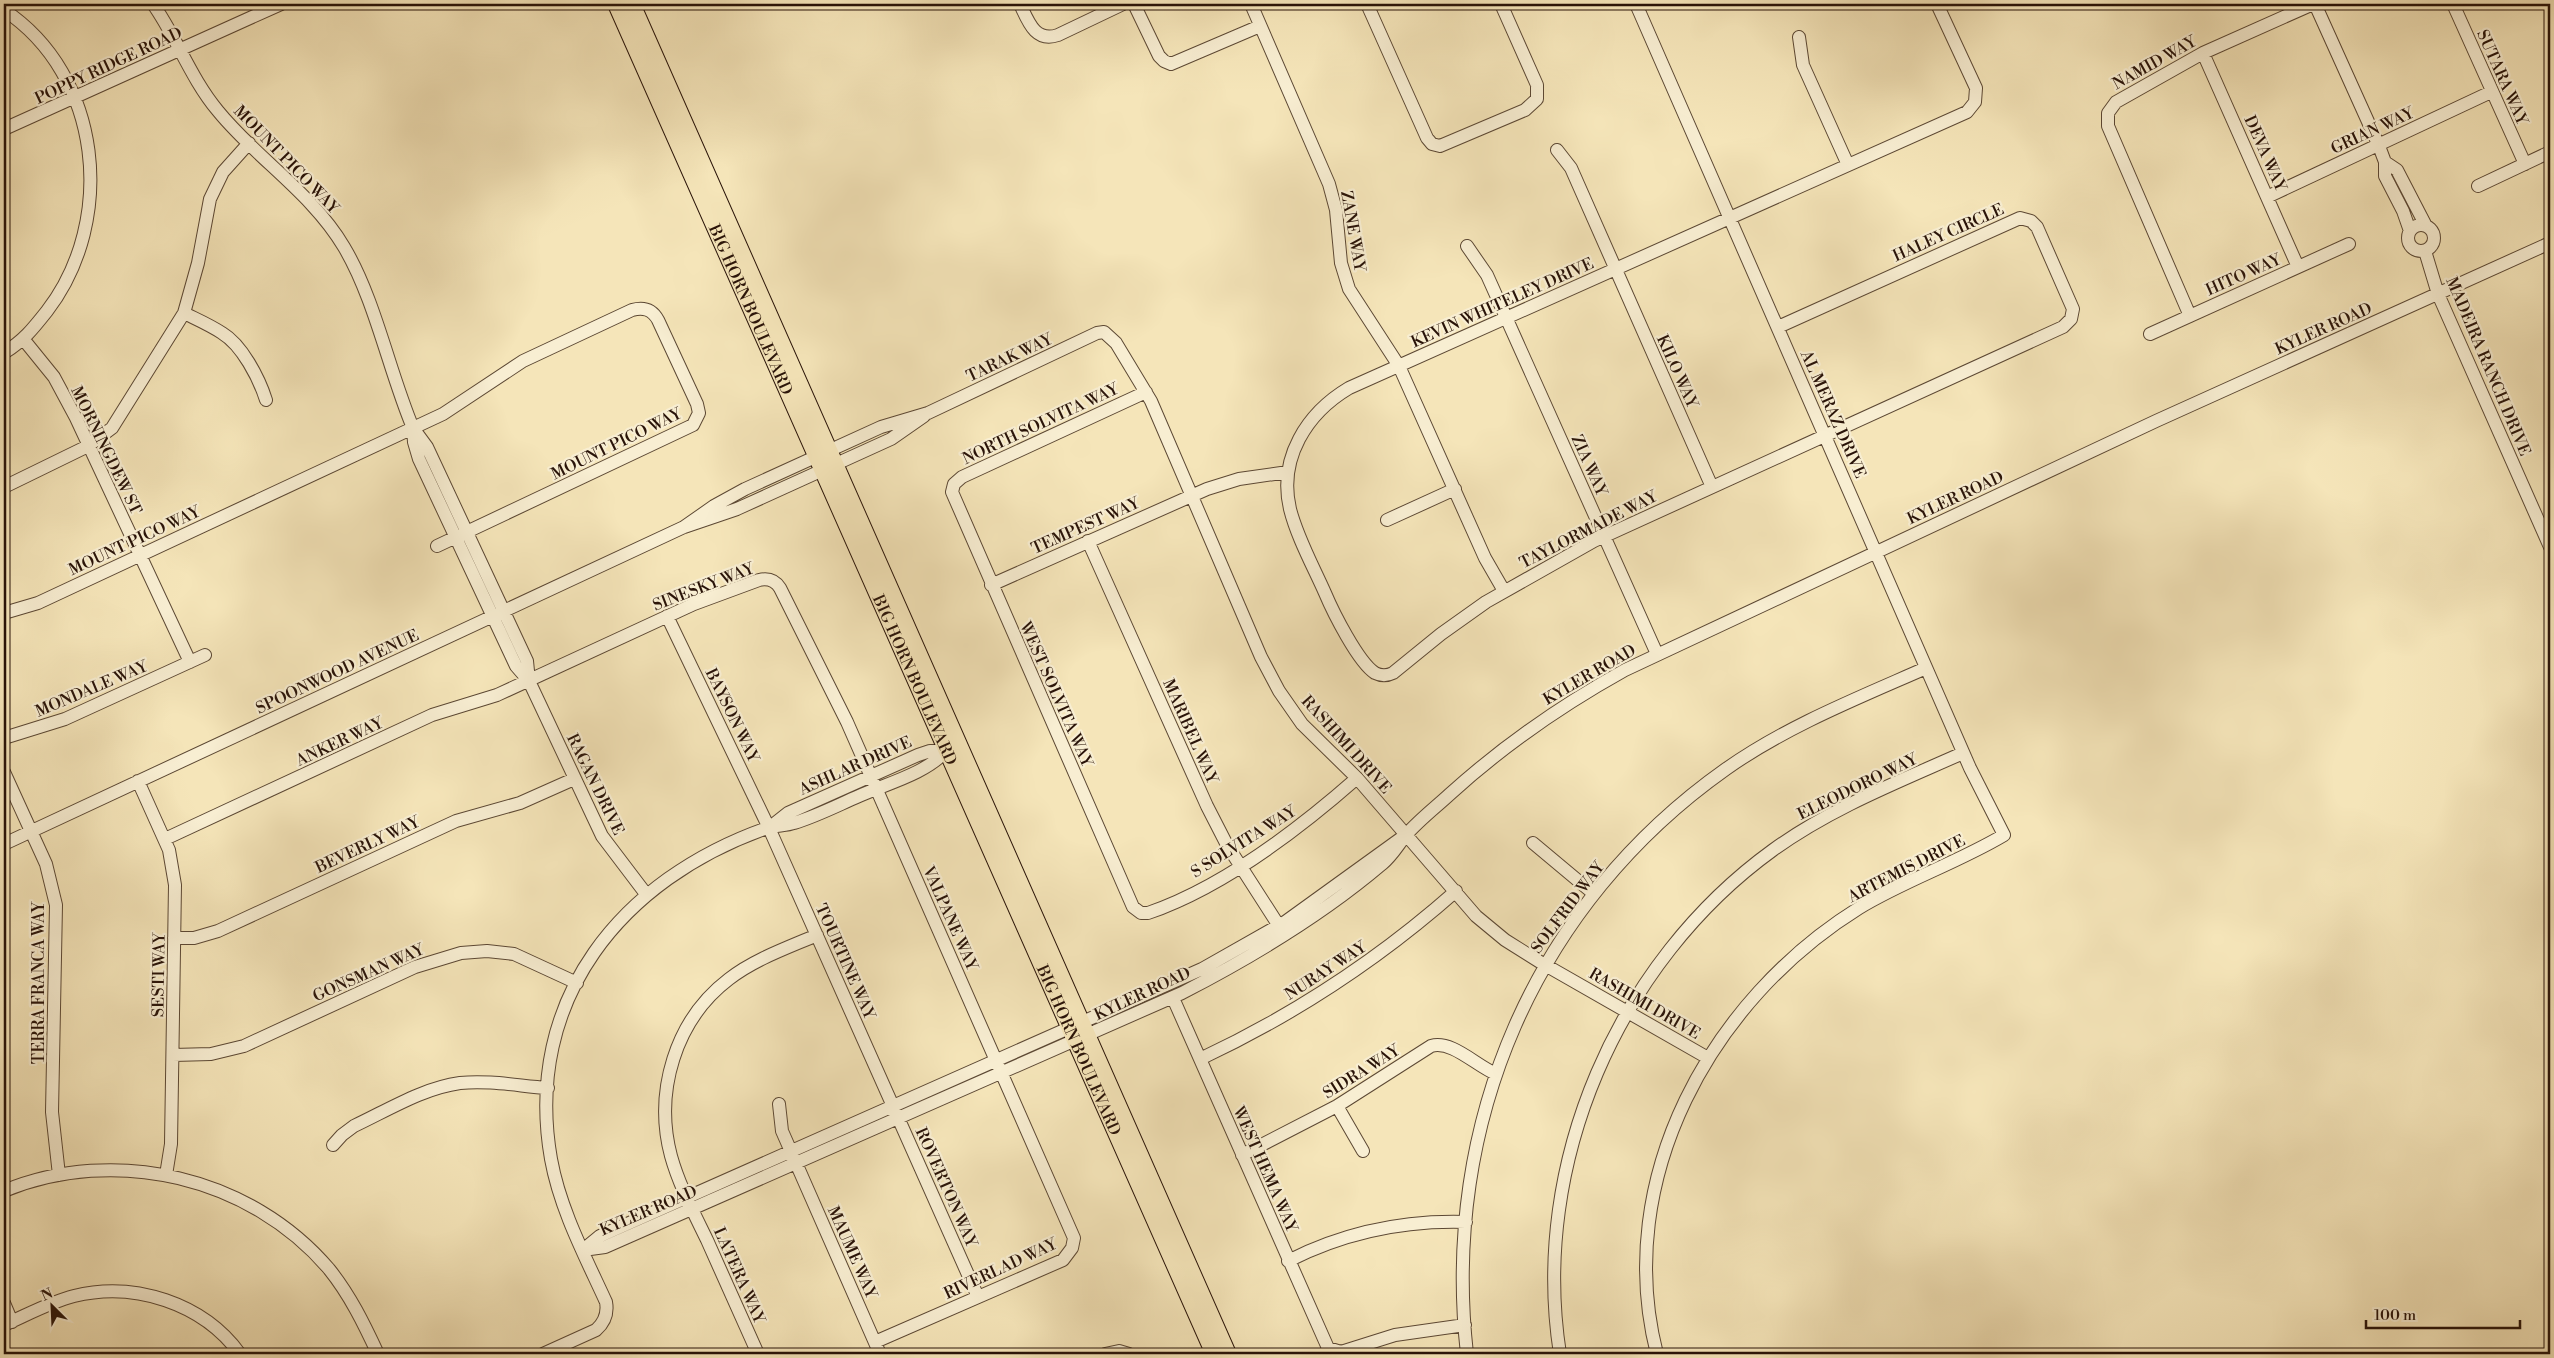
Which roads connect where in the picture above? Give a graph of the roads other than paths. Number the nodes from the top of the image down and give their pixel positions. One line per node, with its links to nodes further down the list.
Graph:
1 (154, 4): 18 (street, MOUNT PICO WAY)
2 (280, 4): 18 (street, POPPY RIDGE ROAD)
3 (616, 4): 56 (main road, BIG HORN BOULEVARD)
4 (632, 4): 56 (main road, BIG HORN BOULEVARD)
5 (1020, 4): 6 (street)
6 (1123, 4)
7 (1134, 4): 16 (street)
8 (1251, 4): 16 (street, ZANE WAY)
9 (1367, 4): 10 (street)
10 (1501, 4)
11 (1636, 4): 32 (street, AL MERAZ DRIVE)
12 (1937, 4): 29 (street, KEVIN WHITELEY DRIVE)
13 (2314, 4): 19 (street, NAMID WAY); 24 (street)
14 (2453, 4): 20 (street, SUTARA WAY)
15 (4, 10): 21 (street)
16 (1260, 26): 50 (street, ZANE WAY)
17 (1799, 37): 29 (street)
18 (182, 49): 21 (street, POPPY RIDGE ROAD); 23 (street, MOUNT PICO WAY)
19 (2204, 53): 31 (street, DEVA WAY); 43 (street, NAMID WAY)
20 (2491, 92): 24 (street, GRIAN WAY); 28 (street, SUTARA WAY)
21 (75, 98): 22 (street, POPPY RIDGE ROAD); 48 (street)
22 (4, 130)
23 (249, 143): 42 (street); 53 (street, MOUNT PICO WAY)
24 (2379, 146): 27 (street); 31 (street, GRIAN WAY)
25 (1557, 150): 40 (street, KILO WAY)
26 (2550, 152): 28 (street)
27 (2385, 162): 33 (street); 34 (street)
28 (2525, 164): 30 (street)
29 (1848, 165): 32 (street, KEVIN WHITELEY DRIVE)
30 (2478, 186)
31 (2267, 197): 39 (street, DEVA WAY)
32 (1730, 218): 40 (street, KEVIN WHITELEY DRIVE); 45 (street, AL MERAZ DRIVE)
33 (2426, 226): 34 (street); 38 (street)
34 (2410, 231): 38 (street)
35 (2550, 243): 41 (street, KYLER ROAD)
36 (2349, 244): 39 (street, HITO WAY)
37 (1467, 246): 44 (street, ZIA WAY)
38 (2425, 250): 41 (street, MADEIRA RANCH DRIVE)
39 (2298, 267): 43 (street, HITO WAY)
40 (1615, 269): 44 (street, KEVIN WHITELEY DRIVE); 59 (street, KILO WAY)
41 (2438, 294): 68 (street, MADEIRA RANCH DRIVE); 69 (street, KYLER ROAD)
42 (184, 313): 52 (street); 55 (street)
43 (2190, 316): 47 (street, HITO WAY)
44 (1506, 318): 50 (street, KEVIN WHITELEY DRIVE); 65 (street, ZIA WAY)
45 (1778, 327): 54 (street, AL MERAZ DRIVE); 54 (street, HALEY CIRCLE)
46 (1104, 332): 51 (street, RASHIMI DRIVE); 56 (street, TARAK WAY)
47 (2150, 334)
48 (24, 340): 49 (street); 55 (street, MORNINGDEW ST)
49 (4, 353)
50 (1399, 366): 57 (street, KEVIN WHITELEY DRIVE); 61 (street, ZANE WAY)
51 (1146, 392): 60 (street, NORTH SOLVITA WAY); 62 (street, RASHIMI DRIVE)
52 (266, 400)
53 (413, 428): 64 (street, MOUNT PICO WAY); 64 (street, MOUNT PICO WAY); 70 (street, MOUNT PICO WAY)
54 (1826, 435): 59 (street, TAYLORMADE WAY); 69 (street, AL MERAZ DRIVE)
55 (88, 446): 58 (street); 70 (street, MORNINGDEW ST)
56 (826, 460): 74 (street, SPOONWOOD AVENUE); 83 (main road, BIG HORN BOULEVARD); 110 (main road, BIG HORN BOULEVARD)
57 (1288, 472): 62 (street, TEMPEST WAY); 80 (street, KEVIN WHITELEY DRIVE)
58 (4, 487)
59 (1712, 487): 65 (street, TAYLORMADE WAY)
60 (952, 488): 71 (street, WEST SOLVITA WAY)
61 (1455, 489): 63 (street); 72 (street, ZANE WAY)
62 (1192, 495): 66 (street, TEMPEST WAY); 87 (street, RASHIMI DRIVE)
63 (1387, 520)
64 (461, 535): 67 (street, MOUNT PICO WAY); 74 (street, MOUNT PICO WAY)
65 (1604, 536): 72 (street, TAYLORMADE WAY); 76 (street, ZIA WAY)
66 (1088, 541): 71 (street, TEMPEST WAY); 98 (street, MARIBEL WAY)
67 (436, 546)
68 (2550, 547)
69 (1876, 552): 76 (street, KYLER ROAD); 79 (street, AL MERAZ DRIVE)
70 (140, 555): 73 (street, MOUNT PICO WAY); 78 (street, MORNINGDEW ST)
71 (991, 584): 102 (street, WEST SOLVITA WAY)
72 (1504, 591): 80 (street, TAYLORMADE WAY)
73 (4, 613)
74 (498, 614): 81 (street, RAGAN DRIVE); 89 (street, SPOONWOOD AVENUE)
75 (667, 616): 81 (street, SINESKY WAY); 86 (street, SINESKY WAY); 91 (street, BAYSON WAY)
76 (1657, 654): 93 (street, KYLER ROAD)
77 (205, 655): 78 (street, MONDALE WAY)
78 (190, 662): 82 (street, MONDALE WAY)
79 (1926, 668): 84 (street, AL MERAZ DRIVE); 101 (street, SOLFRID WAY)
80 (1379, 675)
81 (529, 681): 88 (street, RAGAN DRIVE); 95 (street, ANKER WAY)
82 (4, 738)
83 (946, 751): 86 (street, ASHLAR DRIVE); 90 (street, ASHLAR DRIVE); 110 (main road, BIG HORN BOULEVARD)
84 (1963, 753): 94 (street, AL MERAZ DRIVE); 109 (street, ELEODORO WAY)
85 (4, 772): 92 (street, TERRA FRANCA WAY)
86 (871, 776): 90 (street, VALPANE WAY); 91 (street, ASHLAR DRIVE)
87 (1357, 778): 93 (street, RASHIMI DRIVE); 98 (street, S SOLVITA WAY)
88 (574, 779): 100 (street, RAGAN DRIVE); 105 (street, BEVERLY WAY)
89 (138, 781): 92 (street, SPOONWOOD AVENUE); 95 (street, SESTI WAY)
90 (876, 788): 91 (street, ASHLAR DRIVE); 114 (street, VALPANE WAY)
91 (769, 828): 100 (street, ASHLAR DRIVE); 104 (street, TOURTINE WAY)
92 (31, 832): 97 (street, SPOONWOOD AVENUE); 124 (street, TERRA FRANCA WAY)
93 (1406, 835): 99 (street, RASHIMI DRIVE); 103 (street, KYLER ROAD); 108 (street, KYLER ROAD)
94 (2004, 835): 112 (street, ARTEMIS DRIVE)
95 (165, 839): 105 (street, SESTI WAY)
96 (1533, 842): 101 (street)
97 (4, 844)
98 (1240, 866): 102 (street, S SOLVITA WAY); 103 (street, MARIBEL WAY)
99 (1456, 891): 106 (street, RASHIMI DRIVE); 113 (street, NURAY WAY)
100 (646, 894): 107 (street, ASHLAR DRIVE)
101 (1594, 894): 106 (street, SOLFRID WAY)
102 (1137, 911)
103 (1279, 926): 110 (street, KYLER ROAD)
104 (817, 935): 119 (street, TOURTINE WAY); 127 (street, LATERA WAY)
105 (174, 938): 111 (street, SESTI WAY)
106 (1544, 965): 109 (street, RASHIMI DRIVE); 115 (street, SOLFRID WAY)
107 (577, 983): 111 (street, GONSMAN WAY); 116 (street, ASHLAR DRIVE)
108 (1173, 998): 110 (street, KYLER ROAD); 113 (street, WEST HEMA WAY)
109 (1627, 1012): 112 (street, RASHIMI DRIVE); 146 (street, ELEODORO WAY)
110 (1078, 1033): 114 (street, KYLER ROAD); 143 (main road, BIG HORN BOULEVARD); 144 (main road, BIG HORN BOULEVARD)
111 (173, 1055): 125 (street, SESTI WAY)
112 (1708, 1058): 147 (street, ARTEMIS DRIVE)
113 (1200, 1059): 122 (street, WEST HEMA WAY)
114 (999, 1067): 119 (street, KYLER ROAD); 131 (street, RIVERLAD WAY)
115 (1496, 1074): 118 (street, SIDRA WAY); 128 (street, SOLFRID WAY)
116 (548, 1088): 120 (street); 129 (street, ASHLAR DRIVE)
117 (779, 1104): 123 (street, MAUME WAY)
118 (1337, 1106): 121 (street); 122 (street, SIDRA WAY)
119 (896, 1113): 123 (street, KYLER ROAD); 131 (street, ROVERTON WAY)
120 (334, 1146)
121 (1363, 1151)
122 (1242, 1155): 130 (street, WEST HEMA WAY)
123 (793, 1158): 127 (street, KYLER ROAD); 135 (street, MAUME WAY)
124 (59, 1175): 125 (street); 126 (street)
125 (166, 1175): 137 (street)
126 (4, 1191)
127 (690, 1203): 129 (street, KYLER ROAD); 139 (street, LATERA WAY)
128 (1466, 1222): 130 (street); 134 (street, SOLFRID WAY)
129 (583, 1250): 138 (street, ASHLAR DRIVE)
130 (1288, 1261): 134 (street, WEST HEMA WAY)
131 (978, 1297): 135 (street, RIVERLAD WAY)
132 (4, 1303): 133 (street)
133 (8, 1323): 136 (street)
134 (1465, 1325): 145 (street, SOLFRID WAY)
135 (875, 1342): 140 (street, MAUME WAY)
136 (240, 1354)
137 (378, 1354)
138 (543, 1354)
139 (758, 1354)
140 (880, 1354)
141 (1105, 1354): 142 (street)
142 (1128, 1354)
143 (1214, 1354)
144 (1228, 1354)
145 (1467, 1354)
146 (1560, 1354)
147 (1657, 1354)

